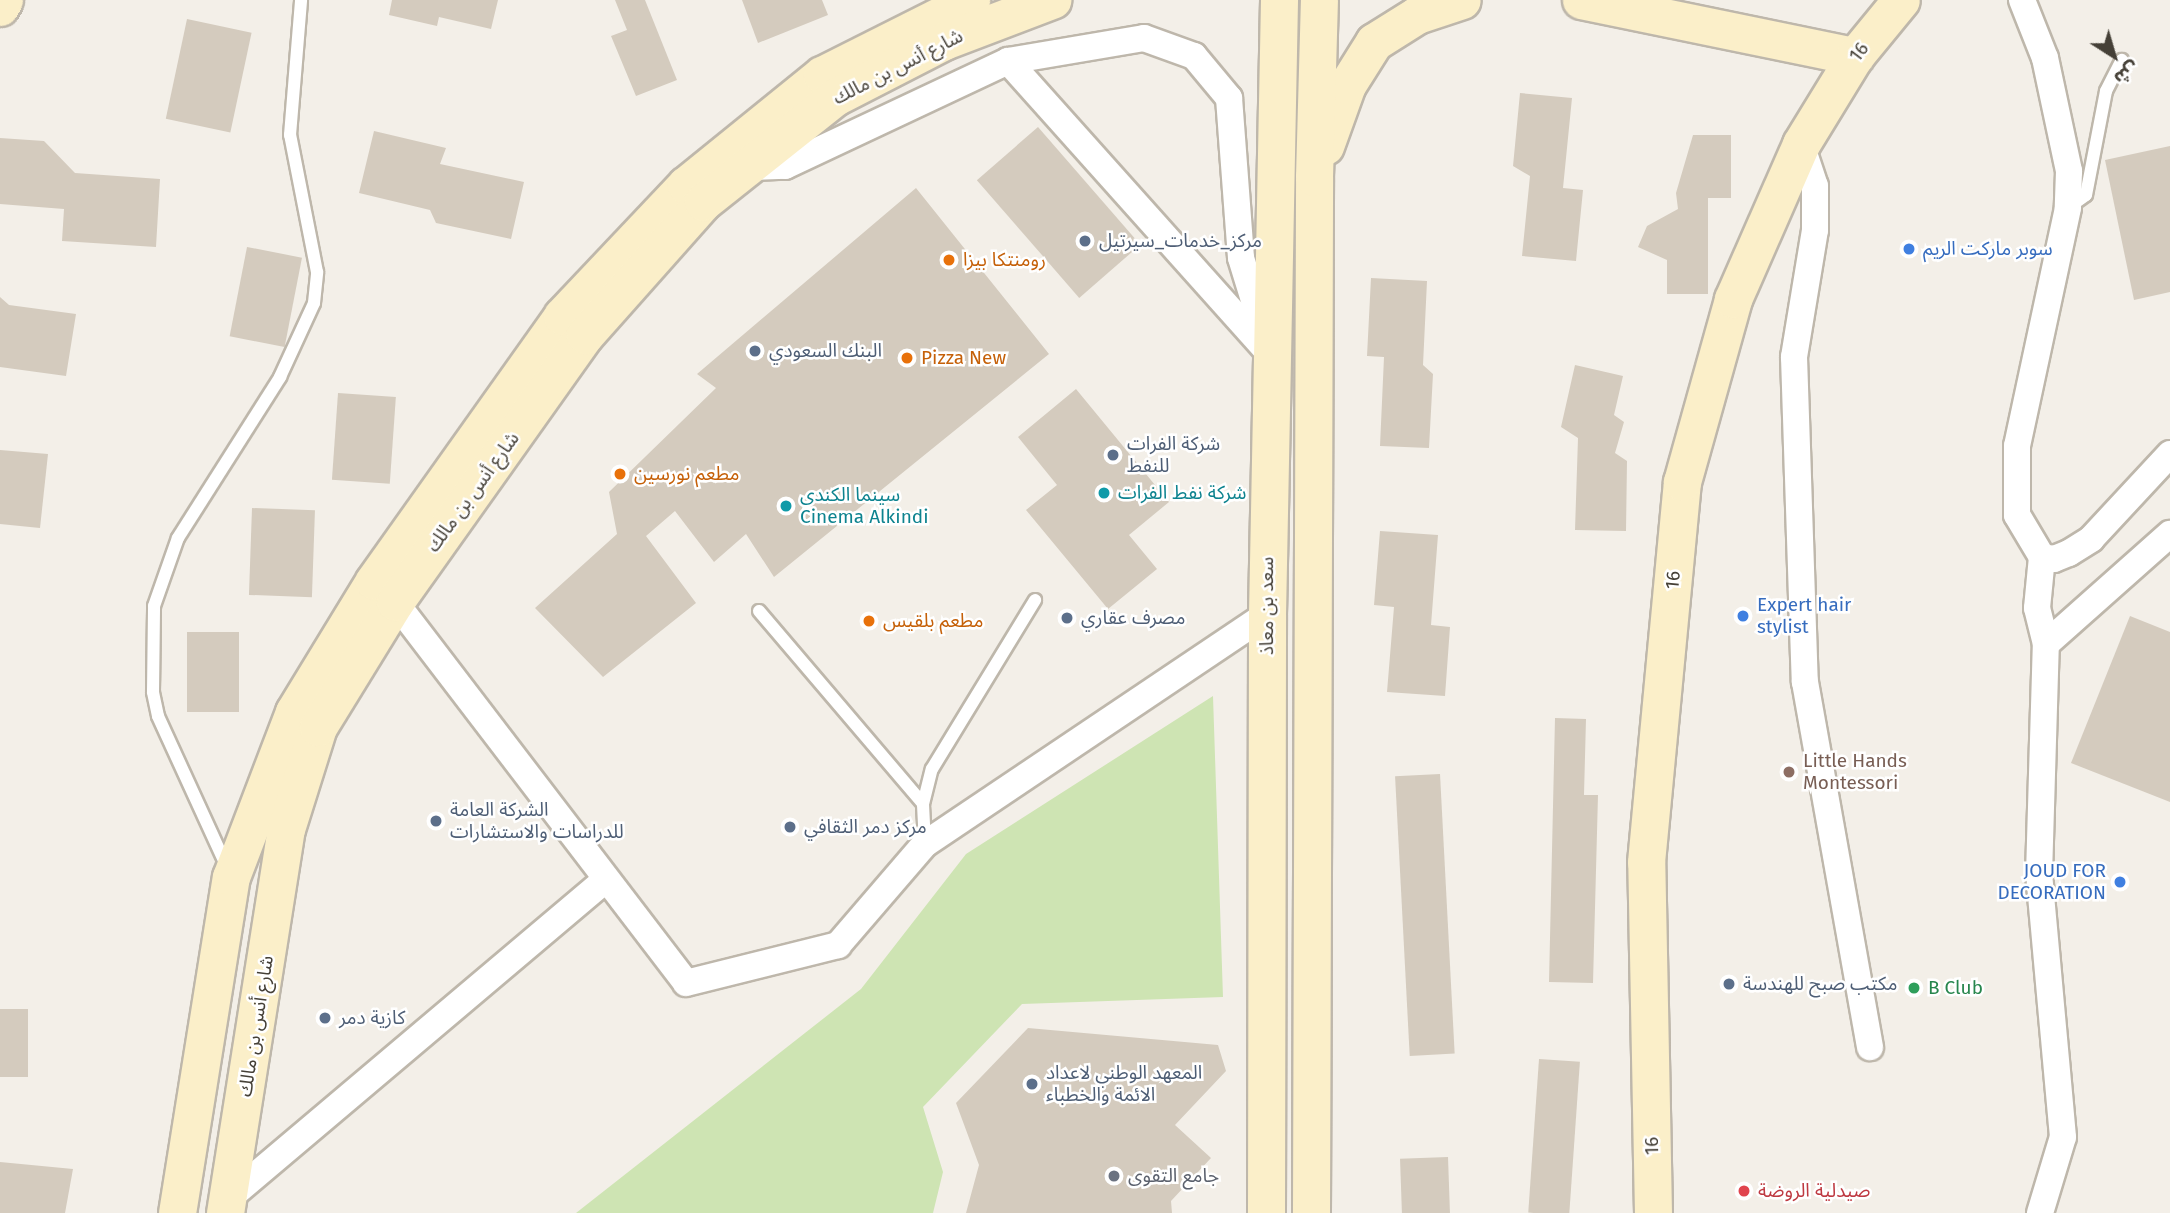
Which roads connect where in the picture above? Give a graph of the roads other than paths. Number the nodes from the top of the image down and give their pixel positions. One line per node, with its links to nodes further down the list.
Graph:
1 (4, 0): 11 (main road)
2 (301, 0): 30 (lane)
3 (971, 0): 30 (main road, شارع أنس بن مالك)
4 (1052, 0): 16 (main road, شارع أنس بن مالك)
5 (1279, 0): 19 (main road, سعد بن معاذ)
6 (1318, 0): 17 (main road)
7 (1462, 0): 17 (main road)
8 (1581, 0): 12 (main road)
9 (1902, 0): 12 (main road, 16)
10 (2022, 0): 18 (street)
11 (0, 7)
12 (1855, 56): 15 (main road, 16)
13 (1008, 61): 16 (street); 19 (street); 19 (street)
14 (2122, 61): 18 (lane)
15 (1801, 144): 32 (street); 37 (main road, 16)
16 (751, 167): 24 (main road, شارع أنس بن مالك)
17 (1314, 177): 36 (main road)
18 (2068, 208): 22 (street)
19 (1270, 354): 26 (main road, سعد بن معاذ)
20 (2170, 454): 22 (street)
21 (2170, 534): 27 (street)
22 (2042, 557): 27 (street)
23 (1035, 600): 28 (lane)
24 (395, 602): 31 (street); 33 (main road, شارع أنس بن مالك)
25 (758, 611): 28 (lane)
26 (1267, 614): 29 (street); 35 (main road, سعد بن معاذ)
27 (2046, 644): 38 (street)
28 (923, 804): 29 (lane)
29 (925, 844): 31 (street)
30 (231, 877): 34 (main road, شارع أنس بن مالك)
31 (605, 880): 33 (street)
32 (1870, 1046)
33 (228, 1205)
34 (177, 1213)
35 (1266, 1213)
36 (1311, 1213)
37 (1653, 1213)
38 (2039, 1213)

